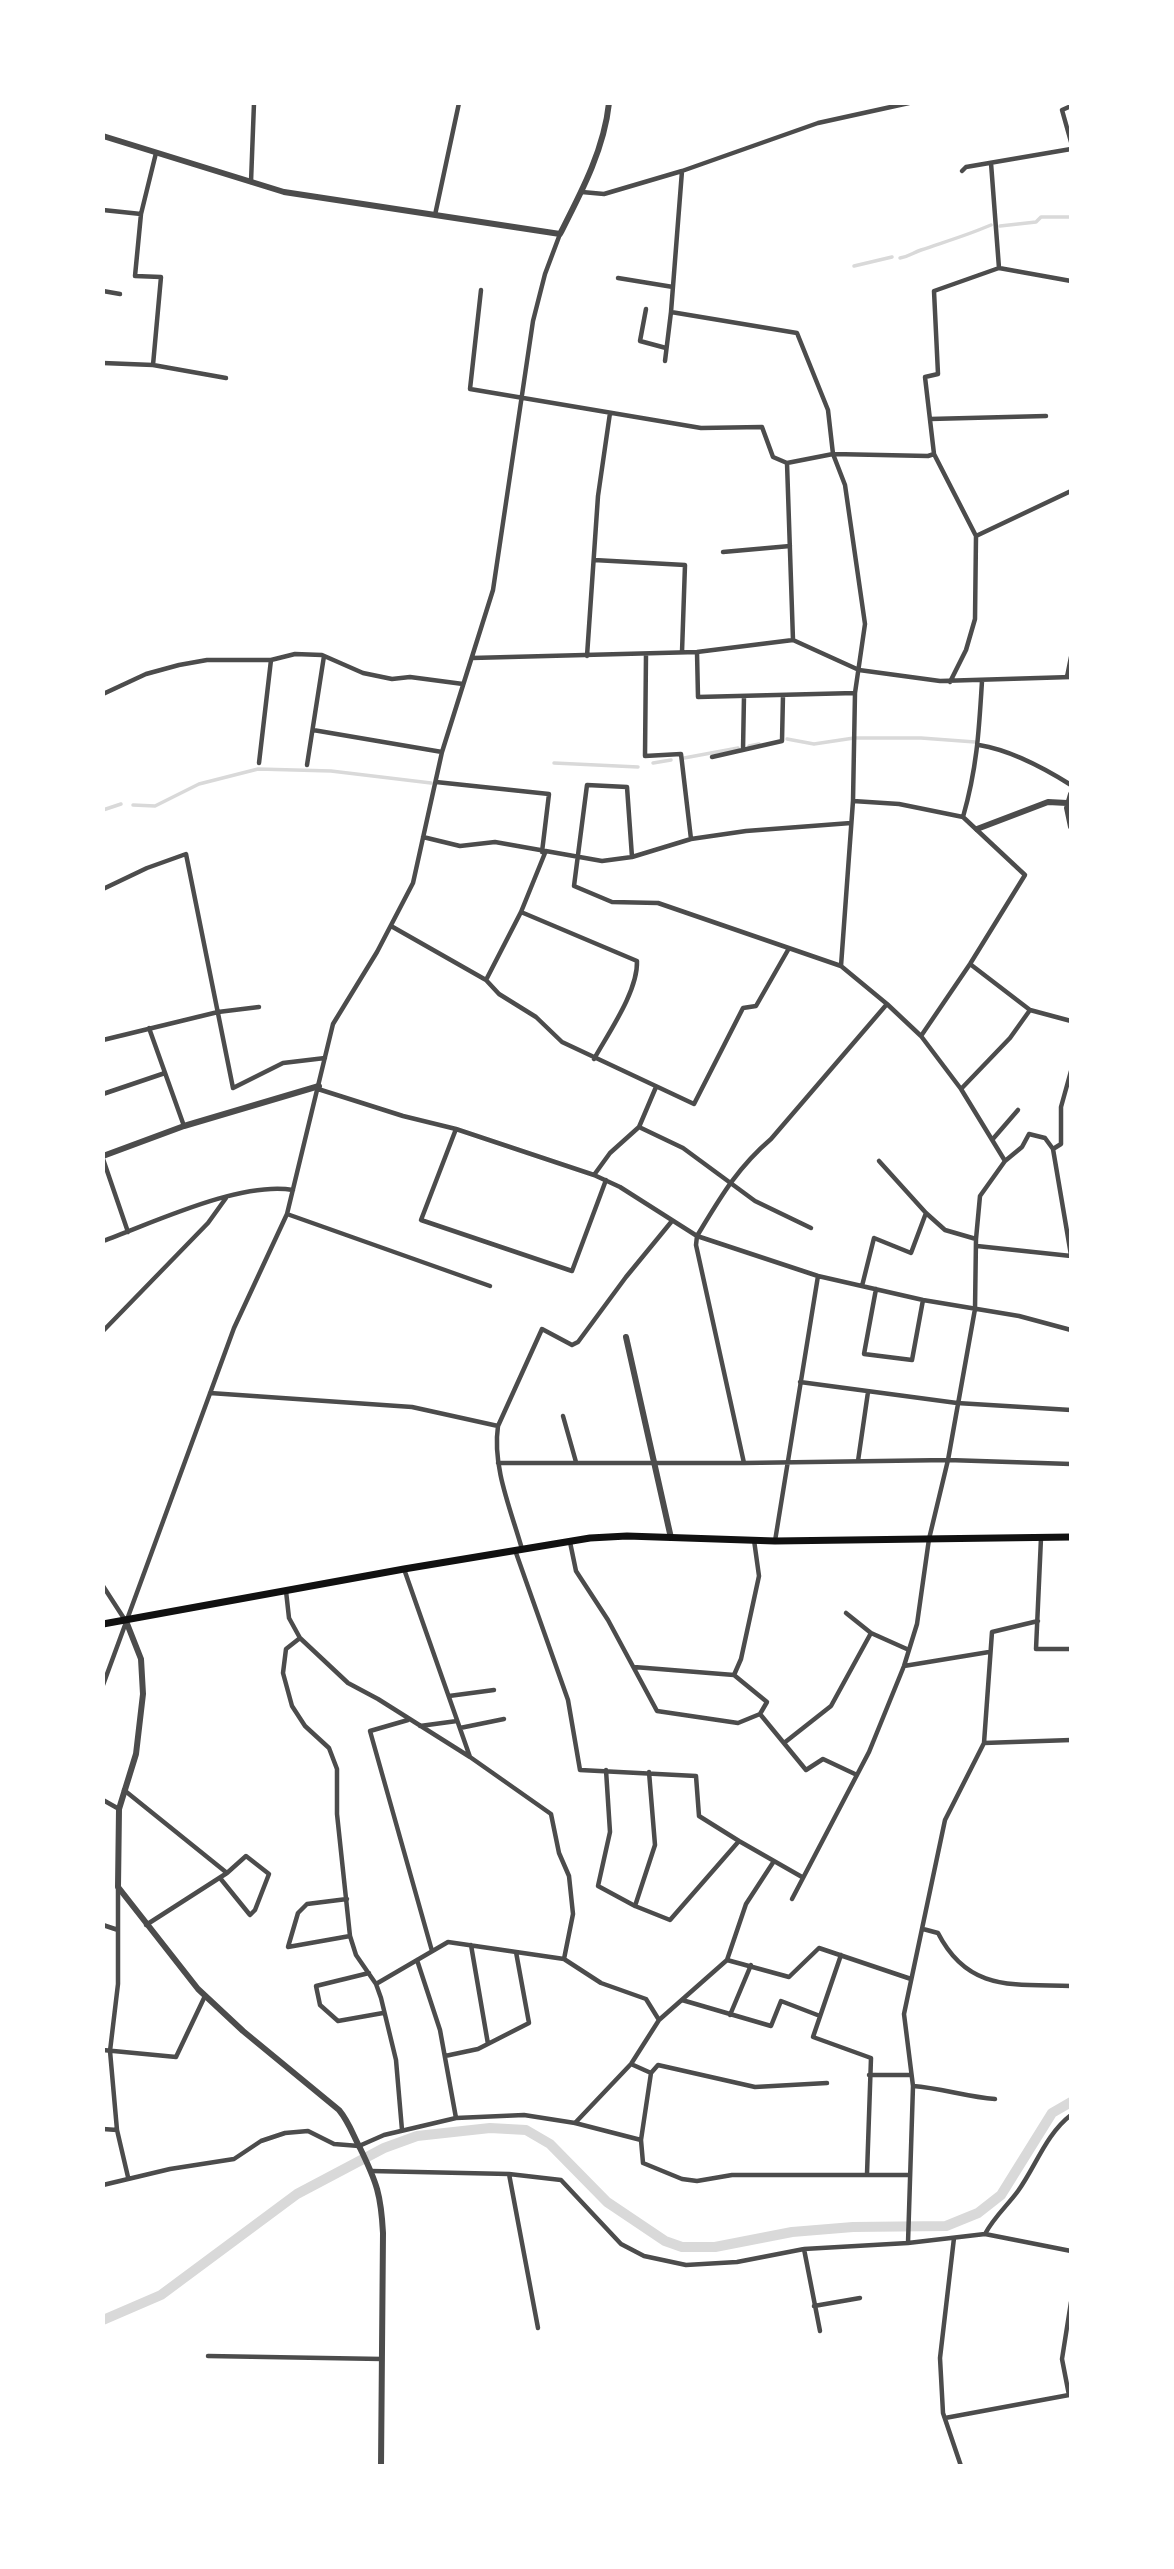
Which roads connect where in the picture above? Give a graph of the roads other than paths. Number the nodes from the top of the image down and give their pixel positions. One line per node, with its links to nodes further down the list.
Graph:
1 (254, 103): 13 (street)
2 (458, 103): 17 (street)
3 (609, 103): 14 (street)
4 (909, 103): 11 (street)
5 (1071, 106): 7 (street)
6 (103, 136): 9 (street)
7 (1071, 142)
8 (1071, 149): 10 (street)
9 (156, 153): 13 (street); 16 (street)
10 (991, 163): 12 (street); 19 (street)
11 (682, 171): 14 (street); 22 (street)
12 (961, 171)
13 (251, 183): 17 (street)
14 (582, 192): 18 (street)
15 (103, 210): 16 (street)
16 (141, 214): 31 (street)
17 (435, 215): 18 (street)
18 (560, 234): 33 (street)
19 (999, 268): 21 (street); 36 (street)
20 (618, 278): 22 (street)
21 (1071, 281)
22 (673, 287): 27 (street)
23 (481, 290): 33 (street)
24 (103, 291): 25 (street)
25 (120, 294)
26 (646, 309): 28 (street)
27 (671, 312): 28 (street); 37 (street)
28 (666, 348): 29 (street)
29 (665, 360)
30 (103, 363): 31 (street)
31 (153, 365): 32 (street)
32 (226, 378)
33 (522, 397): 34 (street); 52 (street)
34 (610, 413): 39 (street); 44 (street)
35 (1046, 416): 36 (street)
36 (930, 419): 38 (street)
37 (833, 454): 38 (street); 39 (street); 54 (street)
38 (934, 454): 41 (street)
39 (787, 463): 42 (street)
40 (1071, 491): 41 (street)
41 (976, 536): 57 (street)
42 (790, 546): 43 (street); 45 (street)
43 (723, 552)
44 (594, 560): 46 (street); 50 (street)
45 (793, 640): 47 (street); 54 (street)
46 (682, 652): 47 (street); 48 (street)
47 (697, 652): 62 (street)
48 (646, 654): 50 (street); 80 (street)
49 (324, 656): 53 (street); 58 (street); 63 (street)
50 (587, 656): 52 (street)
51 (1071, 657): 55 (street)
52 (472, 658): 58 (street)
53 (271, 660): 60 (street); 68 (street)
54 (859, 670): 57 (street); 59 (street)
55 (1069, 677): 56 (street)
56 (982, 681): 57 (street); 64 (street)
57 (950, 682)
58 (463, 684): 66 (street)
59 (855, 693): 61 (street); 73 (street)
60 (103, 694)
61 (783, 695): 62 (street); 65 (street)
62 (744, 696): 65 (street)
63 (313, 730): 66 (street); 69 (street)
64 (979, 745): 71 (street); 75 (street)
65 (743, 750): 67 (street)
66 (442, 752): 70 (street)
67 (712, 757)
68 (259, 763)
69 (307, 765)
70 (436, 782): 79 (street); 81 (street)
71 (1071, 785)
72 (1071, 794): 74 (street)
73 (853, 801): 75 (street); 76 (street)
74 (1067, 803): 77 (street); 78 (street)
75 (963, 817): 78 (street)
76 (851, 823): 80 (street); 89 (street)
77 (1071, 827)
78 (977, 829): 88 (street)
79 (423, 837): 81 (street); 86 (street)
80 (691, 839): 82 (street)
81 (543, 853): 83 (street); 85 (street)
82 (632, 857): 83 (street); 83 (street)
83 (578, 858): 87 (street)
84 (103, 889): 94 (street)
85 (521, 912): 90 (street); 100 (street)
86 (391, 926): 90 (street); 99 (street)
87 (788, 950): 89 (street); 103 (street)
88 (970, 964): 93 (street); 97 (street)
89 (841, 966): 91 (street)
90 (486, 981): 100 (street)
91 (887, 1004): 97 (street); 118 (street)
92 (259, 1007): 94 (street)
93 (1030, 1010): 95 (street); 105 (street)
94 (218, 1012): 96 (street); 99 (street)
95 (1071, 1021)
96 (149, 1028): 98 (street); 102 (street)
97 (921, 1036): 105 (street)
98 (103, 1040)
99 (326, 1058): 104 (street)
100 (594, 1059): 103 (street)
101 (1071, 1071): 112 (street)
102 (165, 1073): 106 (street); 108 (street)
103 (656, 1087): 109 (street)
104 (319, 1088): 108 (street); 110 (street); 119 (street)
105 (961, 1089): 111 (street)
106 (103, 1094)
107 (1018, 1110): 111 (street)
108 (184, 1126): 113 (street)
109 (639, 1127): 116 (street); 118 (street)
110 (456, 1129): 116 (street); 117 (street)
111 (992, 1140): 115 (street)
112 (1053, 1149): 115 (street); 130 (street)
113 (103, 1157): 125 (street)
114 (879, 1161): 121 (street)
115 (1005, 1161): 127 (street)
116 (594, 1175): 117 (street)
117 (606, 1180): 123 (street)
118 (729, 1184): 124 (street); 126 (street)
119 (293, 1190): 120 (street); 122 (street)
120 (228, 1196): 125 (street); 138 (street)
121 (926, 1213): 127 (street); 133 (street)
122 (287, 1214): 132 (street); 142 (street)
123 (672, 1221): 126 (street); 146 (street)
124 (811, 1228)
125 (128, 1232): 128 (street)
126 (698, 1236): 131 (street); 153 (street)
127 (976, 1239): 129 (street)
128 (103, 1241)
129 (976, 1246): 130 (street); 136 (street)
130 (1071, 1256)
131 (818, 1276): 133 (street); 140 (street)
132 (490, 1286)
133 (862, 1286): 134 (street)
134 (876, 1289): 135 (street); 135 (street)
135 (923, 1300): 136 (street)
136 (975, 1309): 137 (street); 143 (street)
137 (1071, 1330)
138 (103, 1331)
139 (626, 1337): 151 (street)
140 (800, 1382): 141 (street); 148 (street)
141 (868, 1392): 143 (street); 149 (street)
142 (210, 1393): 146 (street); 167 (street)
143 (957, 1403): 144 (street); 147 (street)
144 (1071, 1410)
145 (563, 1416): 150 (street)
146 (498, 1426): 152 (street)
147 (948, 1460): 149 (street); 154 (street); 158 (street)
148 (788, 1461): 149 (street); 153 (street); 161 (street)
149 (858, 1461)
150 (576, 1462): 151 (street); 152 (street)
151 (653, 1462): 153 (street); 157 (street)
152 (498, 1463): 162 (street)
153 (744, 1463)
154 (1071, 1464)
155 (1041, 1537): 156 (main road); 158 (main road); 168 (street)
156 (1071, 1537)
157 (671, 1538): 159 (main road); 160 (main road)
158 (929, 1539): 161 (main road); 173 (street)
159 (569, 1541): 162 (main road); 176 (street)
160 (754, 1541): 161 (main road); 177 (street)
161 (775, 1541)
162 (518, 1550): 163 (main road); 191 (street)
163 (404, 1569): 165 (main road); 180 (street)
164 (103, 1586): 167 (street)
165 (286, 1591): 167 (main road); 171 (street)
166 (846, 1613): 170 (street)
167 (126, 1621): 169 (main road); 178 (street); 194 (street)
168 (1038, 1621): 172 (street); 174 (street)
169 (103, 1624)
170 (871, 1633): 173 (street); 188 (street)
171 (300, 1638): 182 (street); 203 (street)
172 (1071, 1649)
173 (909, 1650): 175 (street)
174 (989, 1652): 175 (street); 189 (street)
175 (904, 1666): 193 (street)
176 (633, 1667): 177 (street); 181 (street)
177 (734, 1675): 181 (street)
178 (103, 1685)
179 (494, 1690): 180 (street)
180 (449, 1696): 184 (street)
181 (760, 1714): 188 (street)
182 (409, 1719): 185 (street); 212 (street)
183 (504, 1719): 186 (street)
184 (457, 1721): 185 (street); 186 (street)
185 (419, 1726): 190 (street)
186 (460, 1728): 190 (street)
187 (1071, 1740): 189 (street)
188 (783, 1743): 193 (street)
189 (984, 1743): 208 (street)
190 (470, 1757): 215 (street)
191 (606, 1770): 192 (street); 205 (street)
192 (649, 1772): 197 (street); 205 (street)
193 (857, 1775): 200 (street)
194 (124, 1790): 196 (street); 199 (street)
195 (103, 1800): 196 (street)
196 (118, 1809): 202 (street)
197 (739, 1841): 198 (street); 205 (street)
198 (774, 1861): 200 (street); 217 (street)
199 (227, 1873): 201 (street); 201 (street)
200 (802, 1877): 204 (street)
201 (220, 1878): 207 (street)
202 (118, 1887): 207 (street); 209 (street)
203 (347, 1899): 210 (street); 210 (street)
204 (792, 1899)
205 (635, 1906)
206 (103, 1925): 209 (street)
207 (146, 1925): 223 (street)
208 (923, 1928): 220 (street); 222 (street)
209 (118, 1930): 230 (street)
210 (350, 1936): 219 (street)
211 (471, 1945): 212 (street); 213 (street); 229 (street)
212 (432, 1951): 216 (street)
213 (516, 1952): 215 (street); 229 (street)
214 (841, 1955): 218 (street); 220 (street); 227 (street)
215 (564, 1959): 228 (street)
216 (417, 1960): 221 (street); 231 (street)
217 (727, 1960): 218 (street); 224 (street)
218 (751, 1965): 226 (street)
219 (369, 1973): 221 (street); 225 (street)
220 (911, 1979): 235 (street)
221 (376, 1984): 225 (street)
222 (1071, 1986)
223 (205, 1996): 230 (street); 246 (street)
224 (682, 2000): 226 (street); 228 (street)
225 (383, 2012): 244 (street)
226 (730, 2015): 227 (street)
227 (820, 2016): 234 (street)
228 (659, 2020): 232 (street)
229 (488, 2044): 231 (street)
230 (106, 2050): 243 (street)
231 (445, 2056): 240 (street)
232 (631, 2064): 233 (street); 241 (street)
233 (651, 2073): 236 (street); 245 (street)
234 (869, 2075): 235 (street); 249 (street)
235 (911, 2075): 237 (street)
236 (827, 2083)
237 (913, 2086): 238 (street); 250 (street)
238 (995, 2098)
239 (1071, 2115): 253 (street)
240 (456, 2118): 241 (street); 244 (street)
241 (575, 2123): 245 (street)
242 (103, 2129): 243 (street)
243 (117, 2130): 251 (street)
244 (402, 2130): 246 (street)
245 (641, 2140): 249 (street)
246 (360, 2148): 247 (street); 251 (street)
247 (370, 2169): 248 (street); 264 (street)
248 (509, 2174): 256 (street); 261 (street)
249 (867, 2174): 250 (street)
250 (911, 2175): 255 (street)
251 (128, 2177): 252 (street)
252 (103, 2185)
253 (985, 2234): 254 (street); 257 (street)
254 (954, 2238): 255 (street); 265 (street)
255 (908, 2243): 256 (street)
256 (804, 2249): 260 (street)
257 (1071, 2251)
258 (860, 2298): 260 (street)
259 (1071, 2302): 265 (street)
260 (814, 2306): 262 (street)
261 (538, 2328)
262 (820, 2331)
263 (208, 2356): 264 (street)
264 (383, 2359): 266 (street)
265 (945, 2418): 267 (street)
266 (381, 2466)
267 (961, 2466)

